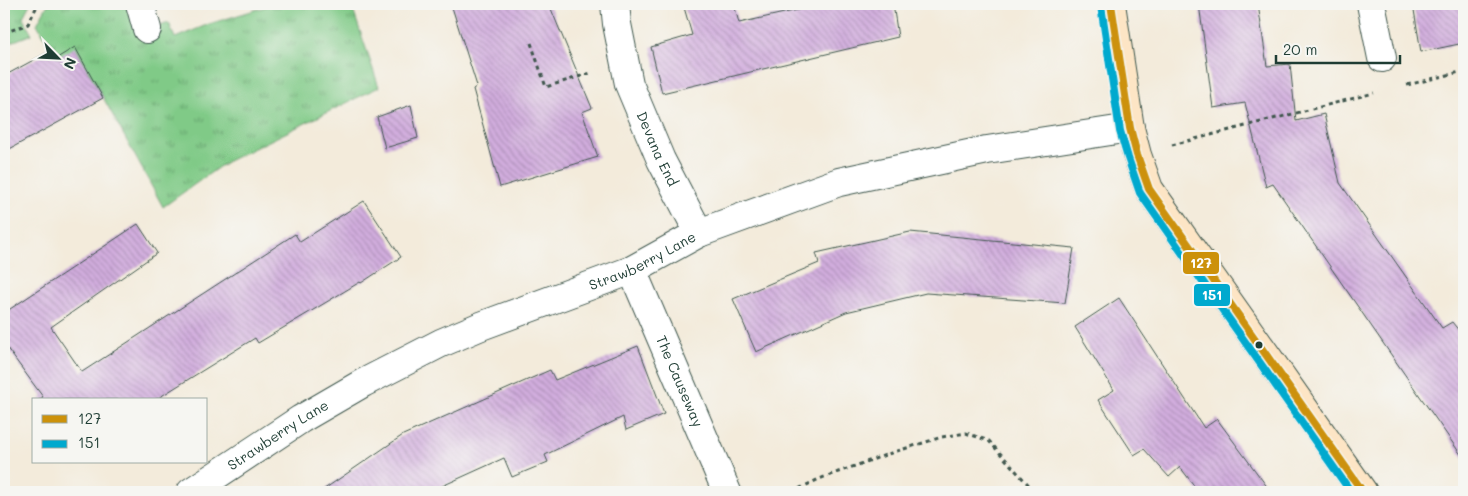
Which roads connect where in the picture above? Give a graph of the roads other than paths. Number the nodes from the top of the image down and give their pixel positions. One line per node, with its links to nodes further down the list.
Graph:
1 (615, 4): 6 (street, Devana End)
2 (1111, 4): 5 (main road)
3 (1371, 4): 4 (street)
4 (1382, 58)
5 (1130, 128): 6 (street, Strawberry Lane); 10 (main road)
6 (698, 233): 7 (street, Strawberry Lane)
7 (632, 270): 8 (street, Strawberry Lane); 9 (street, The Causeway)
8 (192, 492)
9 (727, 492)
10 (1363, 492)

